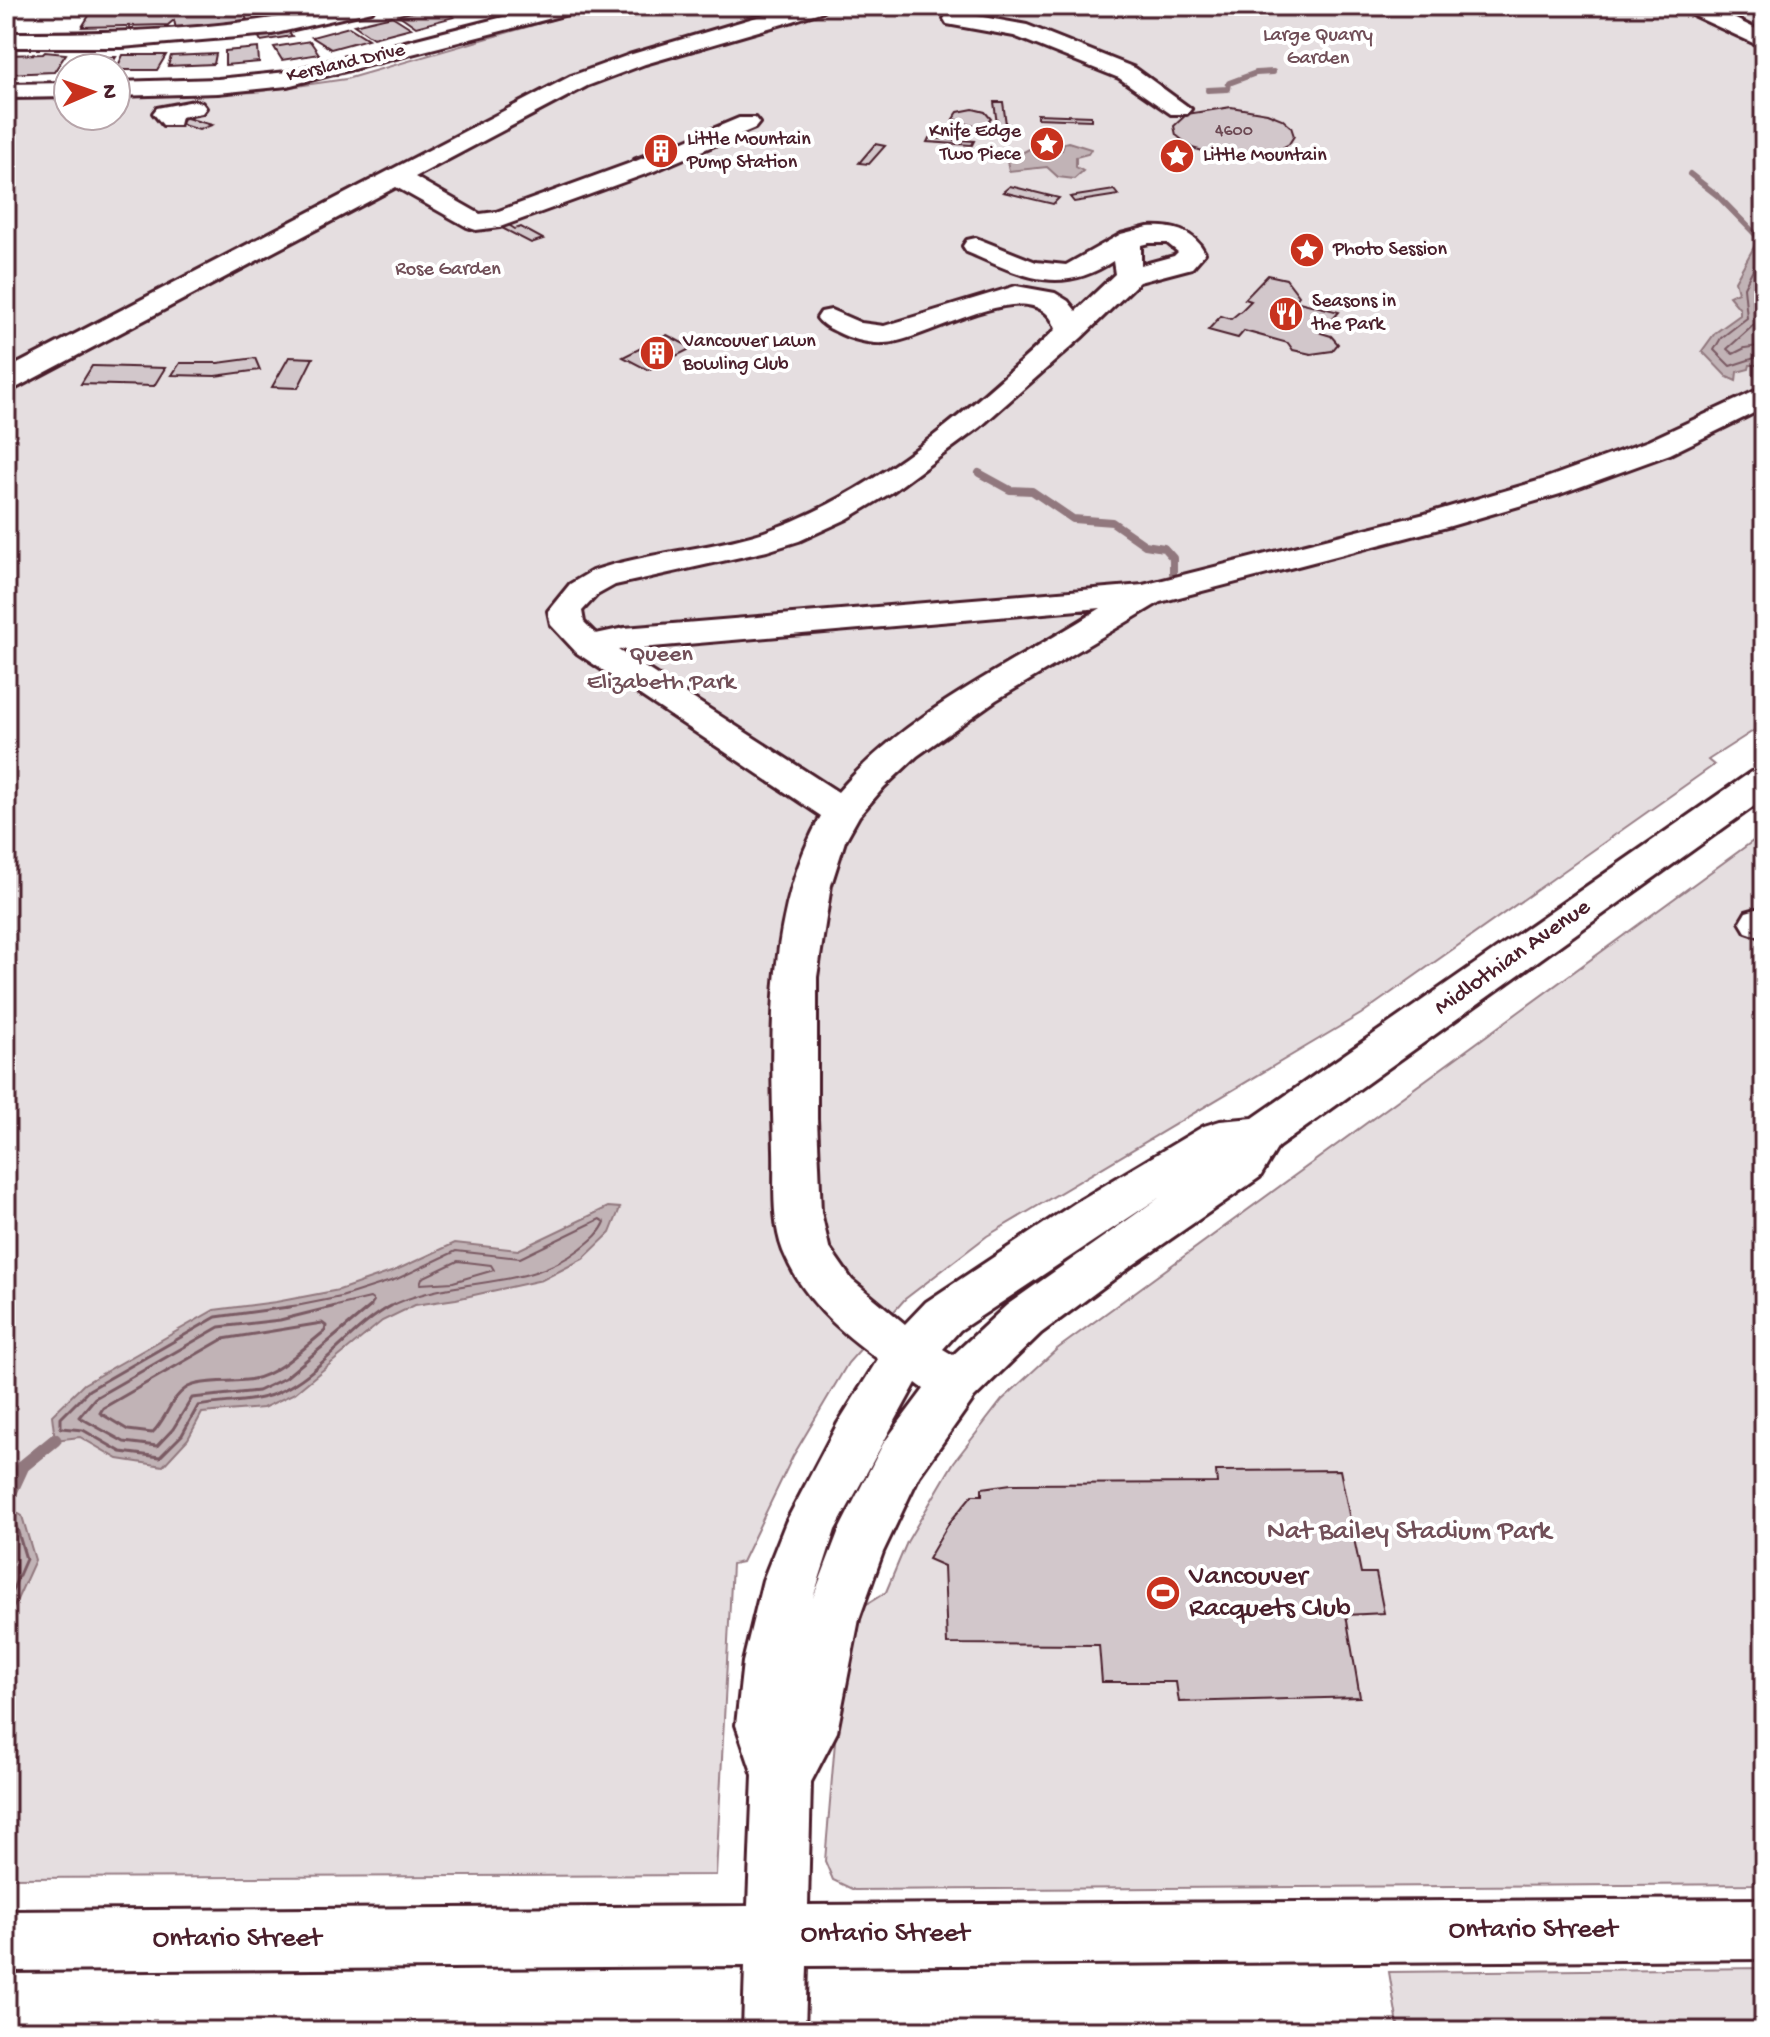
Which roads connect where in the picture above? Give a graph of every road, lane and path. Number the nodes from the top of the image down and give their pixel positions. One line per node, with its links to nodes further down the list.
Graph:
1 (364, 6): 7 (street)
2 (571, 6): 5 (street, Kersland Drive)
3 (815, 6): 14 (street)
4 (1692, 6): 8 (street)
5 (535, 10): 11 (street, Kersland Drive)
6 (955, 19): 12 (street)
7 (6, 40)
8 (1764, 41)
9 (52, 90): 10 (street)
10 (6, 91)
11 (132, 93)
12 (1179, 109)
13 (747, 123): 14 (street)
14 (397, 177): 20 (street)
15 (1130, 240): 16 (street); 17 (street); 17 (street)
16 (976, 246)
17 (1129, 276): 19 (street)
18 (831, 318): 19 (street)
19 (1071, 332): 23 (street)
20 (6, 382)
21 (1764, 396): 22 (street)
22 (1149, 595): 23 (street); 25 (street)
23 (589, 646): 25 (street)
24 (1764, 781): 26 (street, Midlothian Avenue)
25 (841, 812): 27 (street)
26 (1262, 1135): 27 (street); 28 (street, Midlothian Avenue)
27 (908, 1353): 28 (street); 29 (street)
28 (957, 1383): 29 (street, Midlothian Avenue)
29 (782, 1775): 31 (street)
30 (1764, 1929): 31 (street, Ontario Street)
31 (778, 1935): 32 (street, Ontario Street); 33 (street)
32 (6, 1941)
33 (774, 2031)

